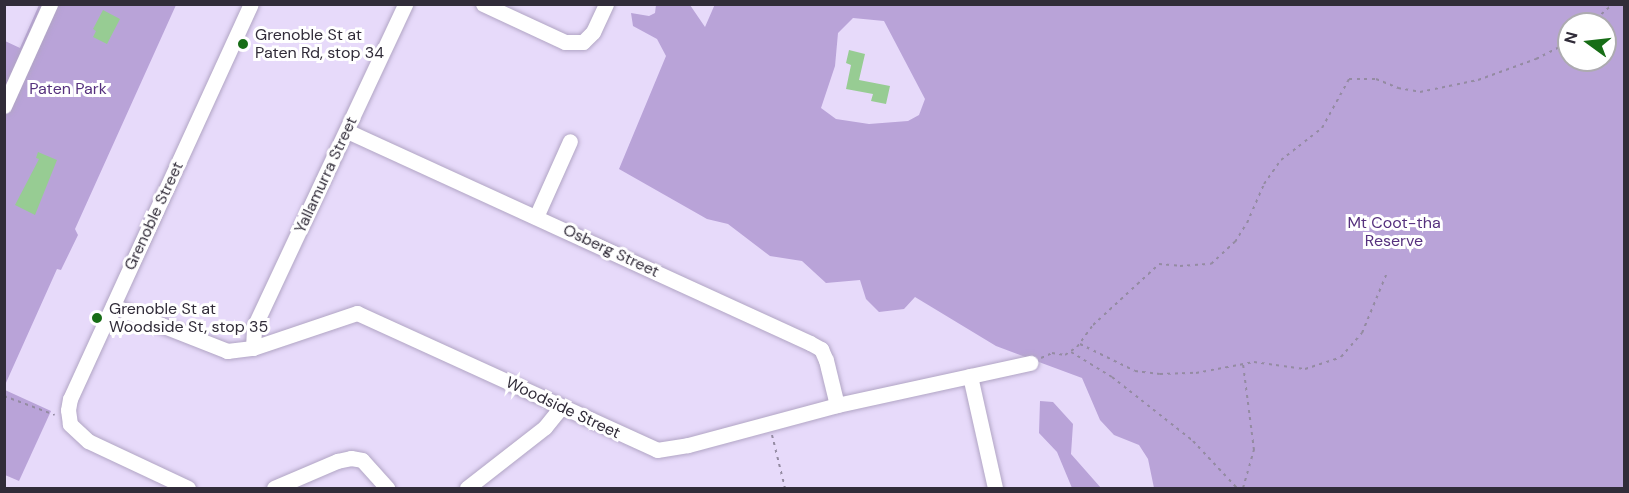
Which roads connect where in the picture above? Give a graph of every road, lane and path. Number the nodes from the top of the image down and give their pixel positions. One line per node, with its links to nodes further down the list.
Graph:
1 (50, 4): 9 (street)
2 (251, 4): 14 (street, Grenoble Street)
3 (405, 4): 10 (street, Yallamurra Street)
4 (483, 4): 5 (street)
5 (606, 4)
6 (1615, 4): 7 (path)
7 (1624, 5)
8 (1557, 48): 15 (path)
9 (4, 106)
10 (347, 131): 12 (street, Osberg Street); 16 (street, Yallamurra Street)
11 (570, 141): 12 (street)
12 (536, 217): 22 (street, Osberg Street)
13 (1386, 275): 19 (path)
14 (113, 306): 16 (street, Woodside Street); 24 (street, Grenoble Street)
15 (1080, 344): 18 (path); 19 (path)
16 (253, 348): 23 (street, Woodside Street)
17 (1071, 352): 32 (path)
18 (1030, 363): 20 (street, Woodside Street)
19 (1244, 364): 33 (path)
20 (970, 376): 22 (street, Woodside Street); 31 (street)
21 (4, 396): 24 (path)
22 (837, 405): 25 (street, Woodside Street)
23 (561, 407): 25 (street, Woodside Street); 29 (street)
24 (71, 424): 26 (street)
25 (769, 424): 30 (path)
26 (188, 489)
27 (274, 489): 28 (street)
28 (387, 489)
29 (467, 489)
30 (785, 489)
31 (995, 489)
32 (1237, 489)
33 (1243, 489)

